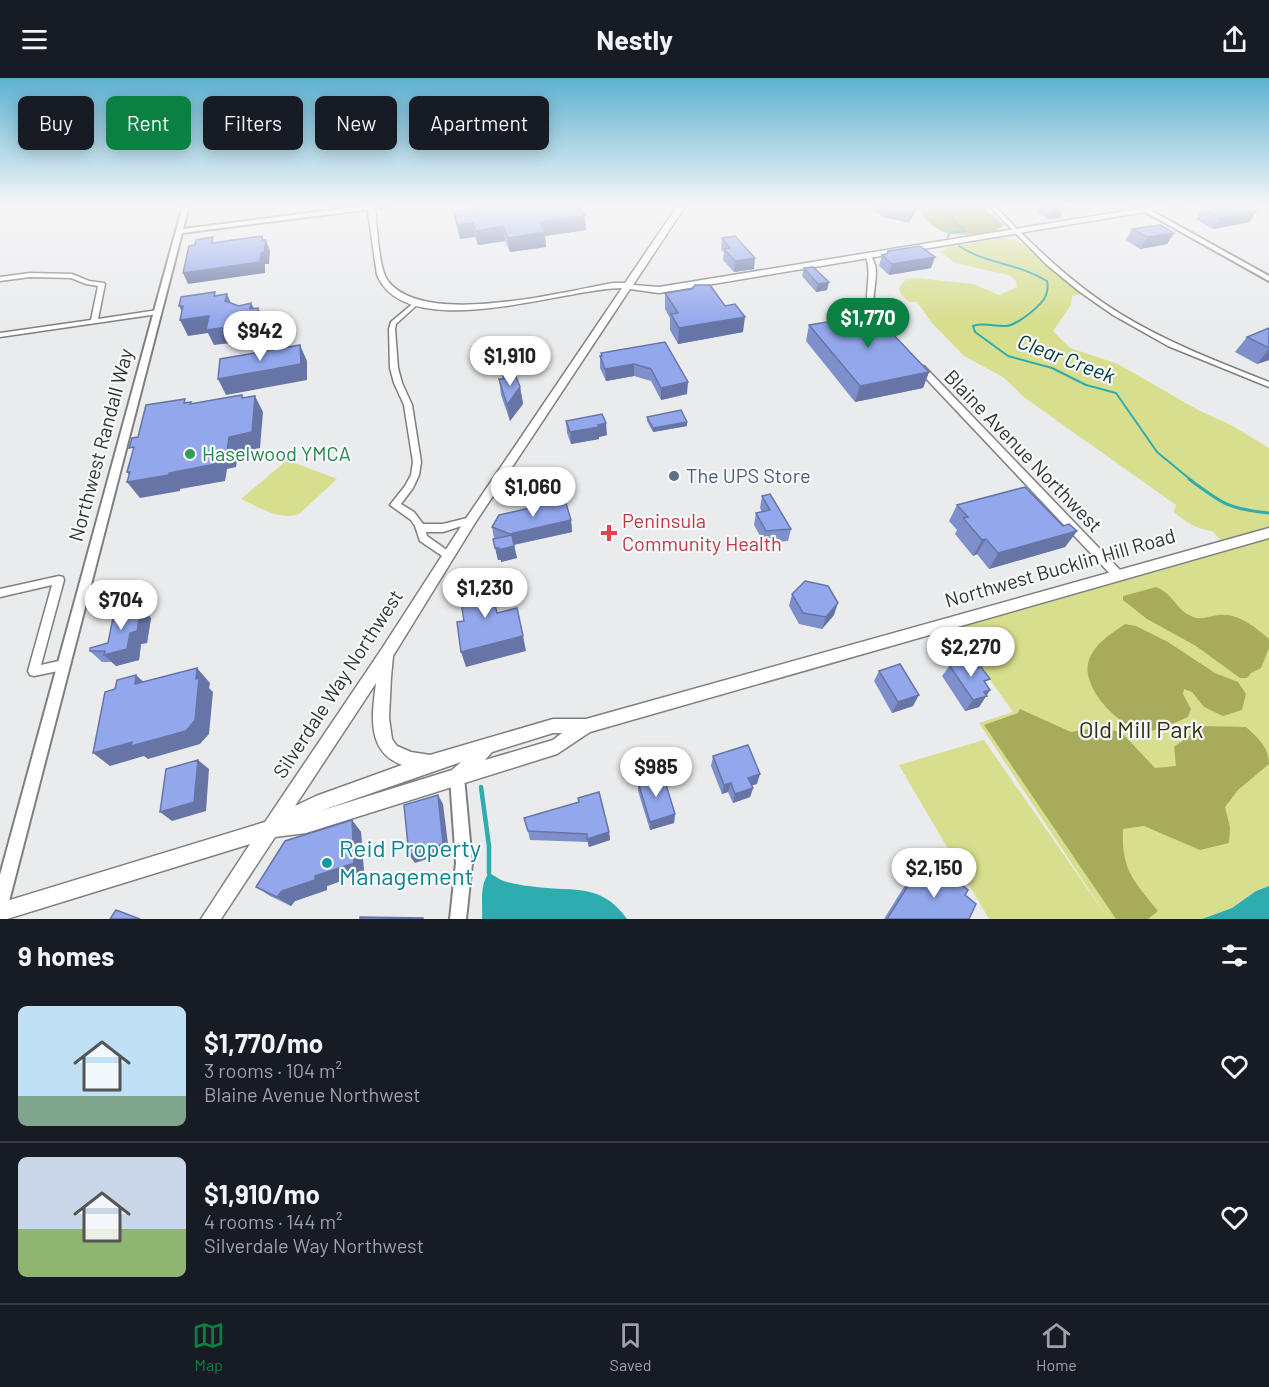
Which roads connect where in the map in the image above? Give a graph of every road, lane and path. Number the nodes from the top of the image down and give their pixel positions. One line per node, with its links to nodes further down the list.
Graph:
1 (176, 244): 14 (street, Northwest Randall Way)
2 (377, 244): 12 (main road)
3 (656, 244): 10 (main road, Silverdale Way Northwest)
4 (943, 244): 7 (main road)
5 (1030, 244): 19 (street)
6 (1207, 244): 9 (street)
7 (869, 257): 10 (main road); 16 (street)
8 (0, 279): 15 (street)
9 (1269, 279)
10 (628, 286): 11 (main road); 13 (main road, Silverdale Way Northwest)
11 (556, 295): 12 (main road); 13 (main road)
12 (416, 303): 21 (street)
13 (614, 307): 20 (main road, Silverdale Way Northwest)
14 (158, 312): 15 (street); 27 (street, Northwest Randall Way)
15 (94, 321): 17 (street)
16 (881, 327)
17 (0, 335)
18 (914, 361): 24 (street, Blaine Avenue Northwest)
19 (1269, 385)
20 (471, 520): 21 (street); 23 (main road, Silverdale Way Northwest)
21 (421, 528): 23 (street)
22 (1269, 533): 24 (main road, Northwest Bucklin Hill Road)
23 (448, 556): 26 (main road, Silverdale Way Northwest)
24 (1118, 575): 28 (main road, Northwest Bucklin Hill Road)
25 (0, 593): 27 (street)
26 (386, 655): 30 (main road); 32 (main road, Silverdale Way Northwest)
27 (63, 665): 33 (street, Northwest Randall Way)
28 (586, 726): 29 (main road, Northwest Bucklin Hill Road); 31 (main road, Northwest Bucklin Hill Road)
29 (489, 745): 30 (main road, Northwest Bucklin Hill Road); 31 (main road, Northwest Bucklin Hill Road)
30 (440, 760): 32 (main road, Northwest Bucklin Hill Road)
31 (458, 777): 32 (main road, Northwest Bucklin Hill Road); 36 (street)
32 (269, 829): 34 (main road, Northwest Bucklin Hill Road); 35 (main road, Silverdale Way Northwest)
33 (0, 905)
34 (0, 912)
35 (210, 919)
36 (458, 919)

